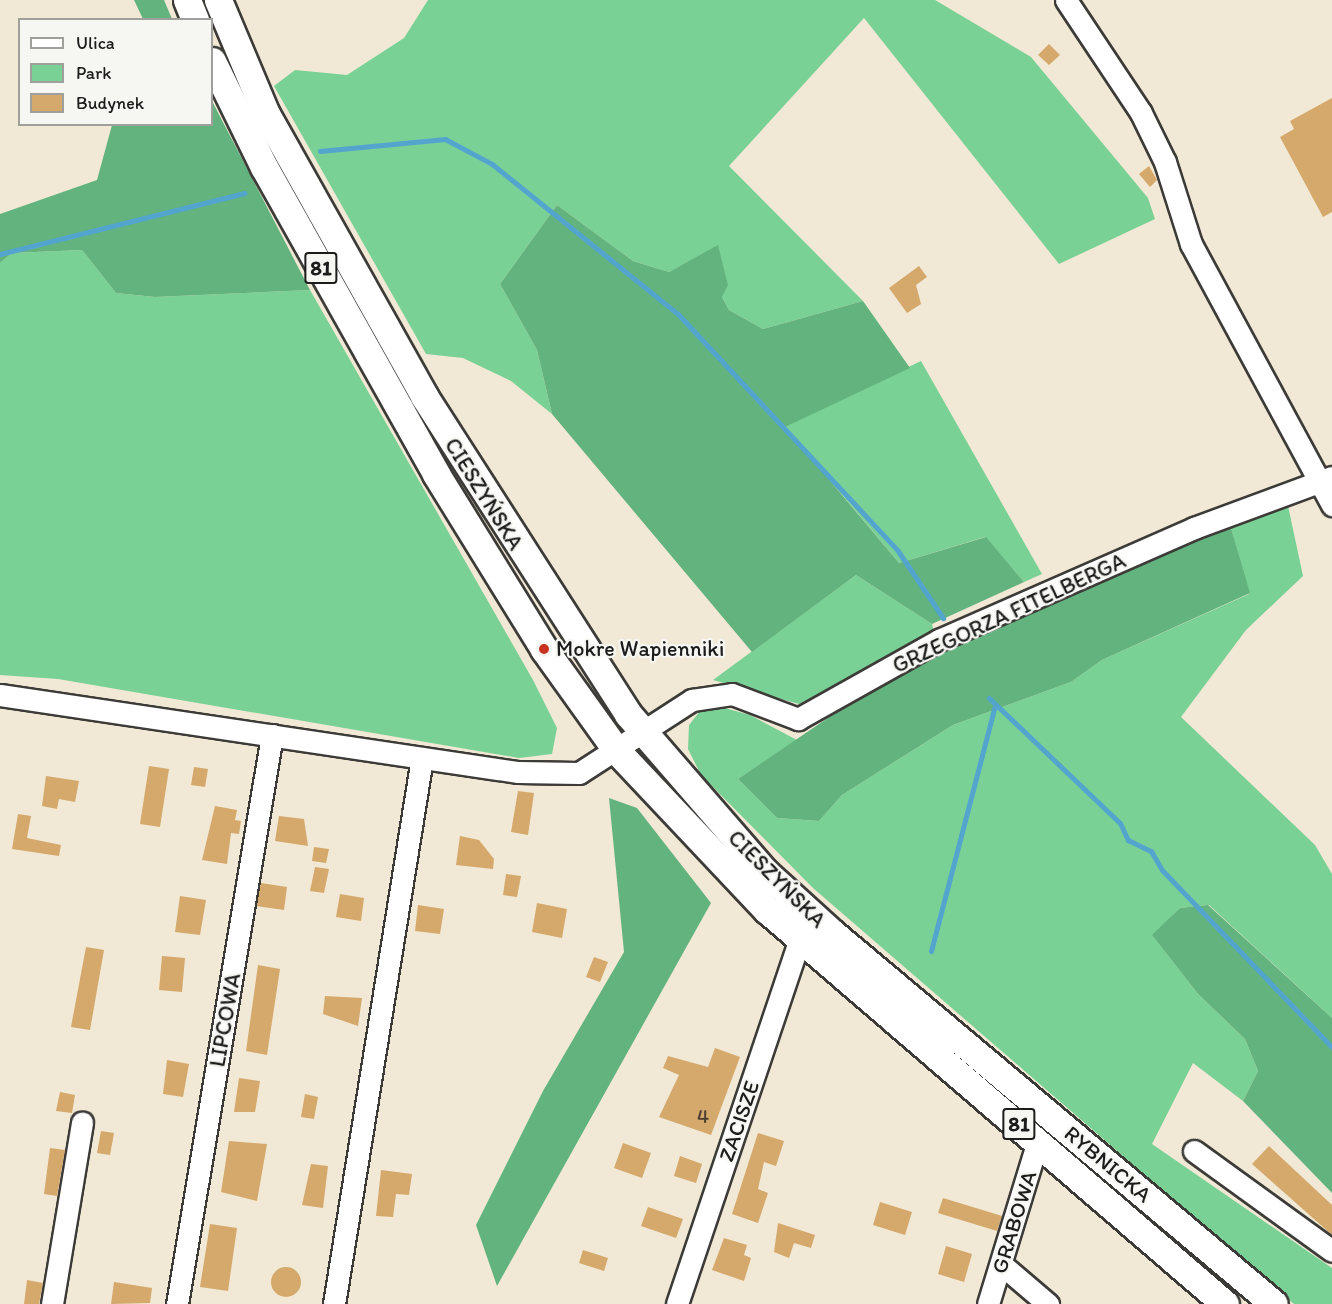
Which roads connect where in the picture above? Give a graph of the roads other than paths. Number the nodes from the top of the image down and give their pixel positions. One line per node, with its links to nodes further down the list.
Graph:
1 (186, 0): 4 (main road)
2 (218, 0): 9 (main road, CIESZYŃSKA / 81)
3 (1066, 0): 6 (street)
4 (194, 18)
5 (213, 62): 11 (main road, CIESZYŃSKA / 81)
6 (1324, 480): 7 (street); 9 (street, GRZEGORZA FITELBERGA)
7 (1332, 505)
8 (0, 695): 10 (street)
9 (643, 732): 11 (street); 13 (main road, CIESZYŃSKA / 81)
10 (272, 735): 12 (street); 20 (street, LIPCOWA)
11 (617, 751): 12 (street); 13 (main road, CIESZYŃSKA / 81)
12 (422, 758): 21 (street)
13 (814, 939): 15 (main road, RYBNICKA / 81); 22 (street, ZACISZE); 26 (main road, RYBNICKA / 81)
14 (82, 1122): 19 (street)
15 (1038, 1140): 18 (street, GRABOWA); 25 (main road, RYBNICKA / 81)
16 (1194, 1151): 17 (street)
17 (1332, 1251)
18 (1001, 1264): 23 (street, GRABOWA); 24 (street)
19 (52, 1304)
20 (177, 1304)
21 (334, 1304)
22 (677, 1304)
23 (988, 1304)
24 (1048, 1304)
25 (1225, 1304)
26 (1274, 1304)

